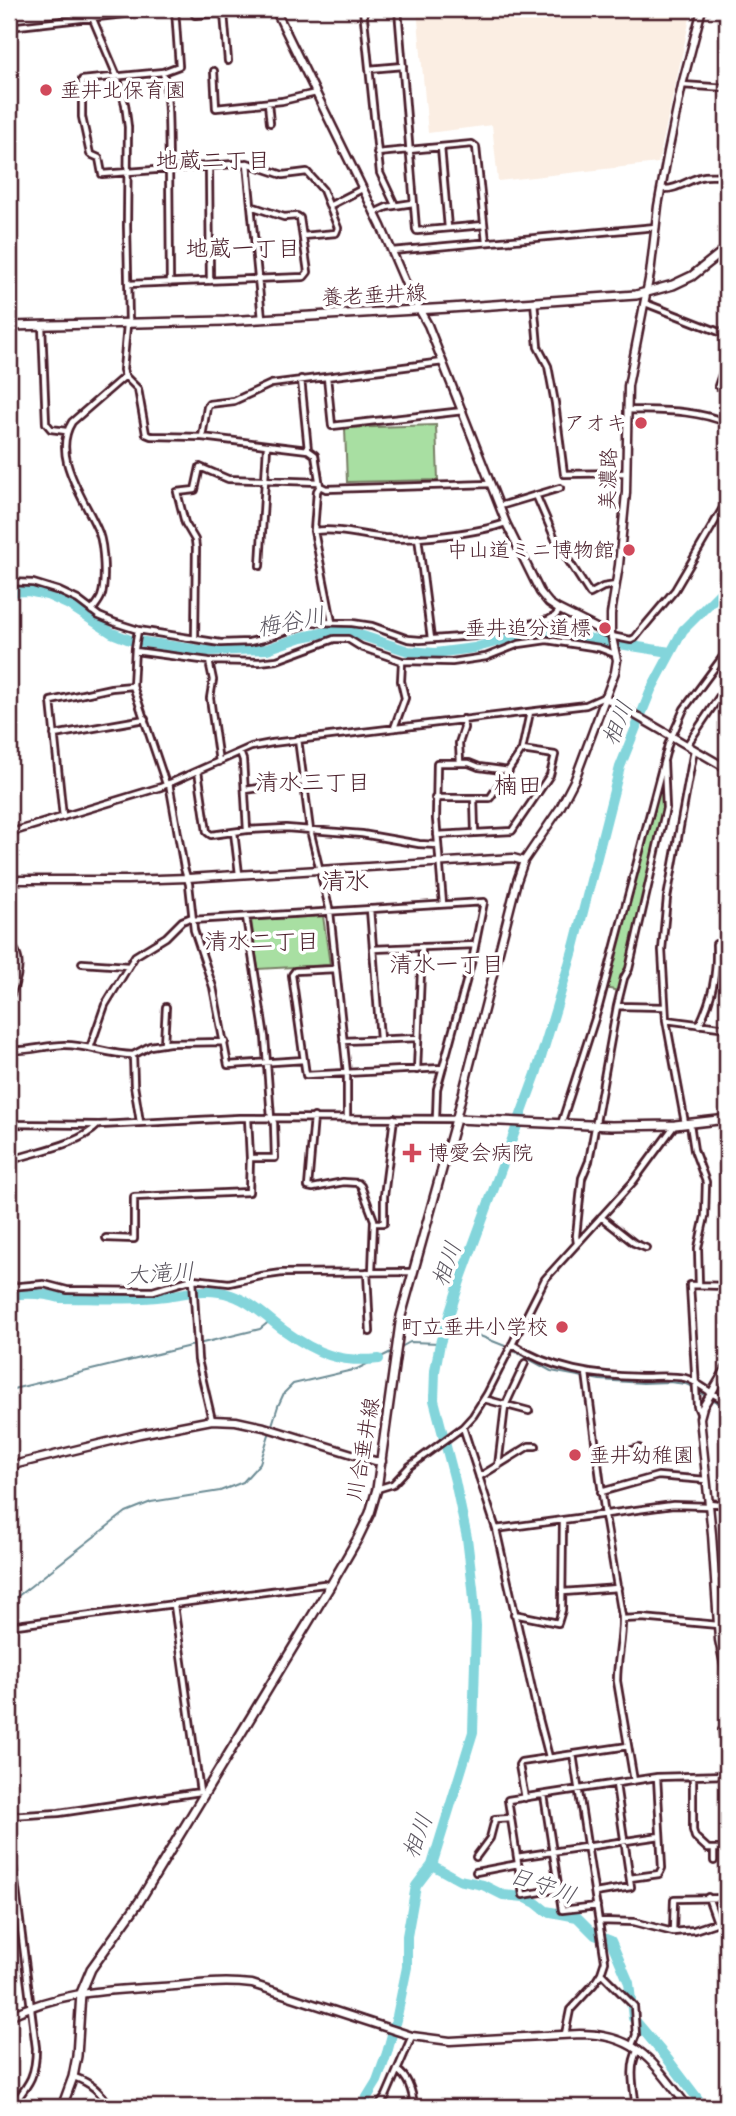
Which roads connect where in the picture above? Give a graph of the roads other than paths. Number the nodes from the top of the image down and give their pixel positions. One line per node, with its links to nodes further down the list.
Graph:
1 (90, 9): 10 (street)
2 (169, 9): 9 (street)
3 (175, 9): 16 (street)
4 (193, 9): 12 (street)
5 (275, 9): 20 (street)
6 (363, 9): 14 (street)
7 (398, 9): 13 (street)
8 (702, 9): 18 (street, 美濃路)
9 (122, 12): 10 (street)
10 (92, 18): 11 (street); 17 (street)
11 (9, 27)
12 (228, 61)
13 (403, 66): 14 (street); 24 (street)
14 (369, 69): 25 (street)
15 (214, 71): 21 (street)
16 (163, 72): 17 (street); 28 (street)
17 (117, 76): 29 (street); 29 (street)
18 (682, 85): 19 (street); 32 (street, 美濃路)
19 (727, 88)
20 (316, 93): 21 (street); 31 (street)
21 (268, 103): 22 (street)
22 (270, 123)
23 (441, 147): 24 (street); 39 (street); 41 (street)
24 (410, 150): 25 (street); 33 (street)
25 (377, 153): 34 (street)
26 (247, 163): 27 (street); 35 (street); 36 (street)
27 (209, 166): 28 (street); 47 (street)
28 (169, 170): 29 (street); 48 (street)
29 (129, 172): 49 (street)
30 (725, 175): 32 (street); 37 (street)
31 (362, 189): 36 (street); 38 (street)
32 (662, 189): 40 (street, 美濃路)
33 (413, 203): 34 (street); 41 (street)
34 (395, 205): 38 (street)
35 (251, 206): 42 (street); 46 (street)
36 (328, 206): 42 (street)
37 (724, 207)
38 (374, 213): 45 (street)
39 (484, 225): 41 (street); 43 (street)
40 (656, 226): 43 (street); 50 (street, 美濃路)
41 (448, 228)
42 (303, 236): 46 (street)
43 (486, 242): 45 (street)
44 (727, 248): 50 (main road, 養老垂井線)
45 (392, 251): 53 (street)
46 (258, 278): 47 (street); 54 (street)
47 (210, 281): 48 (street)
48 (170, 283): 49 (street)
49 (129, 284): 55 (street)
50 (647, 293): 51 (main road, 養老垂井線); 52 (street, 美濃路)
51 (534, 301): 53 (main road, 養老垂井線); 72 (street)
52 (645, 303): 58 (street); 65 (street, 美濃路)
53 (420, 309): 54 (main road, 養老垂井線); 60 (street)
54 (262, 319): 55 (main road, 養老垂井線)
55 (128, 324): 57 (main road, 養老垂井線); 61 (street)
56 (9, 326): 57 (main road, 養老垂井線)
57 (42, 326): 68 (street)
58 (727, 335)
59 (727, 360): 64 (street)
60 (443, 362): 62 (street); 66 (street)
61 (125, 376): 68 (street); 69 (street)
62 (327, 377): 63 (street); 66 (street)
63 (301, 379): 69 (street); 71 (street)
64 (718, 386)
65 (627, 410): 67 (street); 72 (street, 美濃路)
66 (463, 411): 74 (street)
67 (727, 423)
68 (66, 431): 87 (street)
69 (202, 437): 70 (street)
70 (267, 446): 71 (street); 73 (street)
71 (308, 450): 75 (street)
72 (626, 473): 85 (street, 美濃路)
73 (267, 481): 75 (street); 83 (street); 91 (street)
74 (492, 483): 75 (street); 79 (street)
75 (320, 484): 81 (street)
76 (560, 488): 77 (street)
77 (536, 495): 79 (street); 85 (street)
78 (727, 501): 90 (street)
79 (500, 506): 80 (street)
80 (506, 523): 82 (street); 86 (street)
81 (314, 531): 82 (street); 88 (street)
82 (418, 537): 92 (street)
83 (260, 566)
84 (9, 582): 87 (street)
85 (616, 586): 90 (street, 美濃路)
86 (560, 610): 90 (street); 92 (street)
87 (92, 611): 89 (street)
88 (332, 622): 91 (street); 92 (street)
89 (138, 631): 91 (street); 93 (street)
90 (611, 636): 95 (street)
91 (195, 639)
92 (431, 639)
93 (135, 650): 96 (street); 99 (street)
94 (727, 651): 106 (street)
95 (616, 652): 97 (street); 100 (street)
96 (209, 661): 97 (street); 113 (street)
97 (402, 661): 104 (street)
98 (727, 685): 108 (street)
99 (133, 686): 102 (street); 105 (street)
100 (607, 699): 101 (street); 106 (street); 131 (street)
101 (530, 712): 103 (street); 109 (street)
102 (145, 719): 105 (street); 119 (street)
103 (463, 719): 104 (street); 114 (street)
104 (394, 728): 107 (street)
105 (54, 735): 123 (street)
106 (670, 735): 108 (street); 112 (street)
107 (298, 739): 111 (street); 118 (street)
108 (687, 745): 110 (street)
109 (522, 750): 116 (street); 128 (street)
110 (694, 750): 117 (street); 153 (street)
111 (240, 752): 113 (street); 120 (street)
112 (663, 760): 151 (street); 179 (street)
113 (219, 762): 115 (street)
114 (460, 762): 116 (street); 121 (street)
115 (198, 771): 119 (street); 127 (street)
116 (509, 771): 122 (street)
117 (727, 771)
118 (302, 782): 120 (street); 125 (street)
119 (168, 784): 123 (street); 135 (street)
120 (245, 790): 124 (street)
121 (435, 798): 122 (street); 129 (street)
122 (474, 798): 128 (street)
123 (63, 817): 126 (street)
124 (247, 830): 125 (street); 127 (street)
125 (310, 830): 130 (street); 133 (street)
126 (9, 832)
127 (234, 832): 134 (street)
128 (475, 832): 129 (street)
129 (437, 835): 130 (street)
130 (438, 845): 132 (street)
131 (524, 861): 132 (street); 176 (street)
132 (440, 862): 133 (street); 137 (street)
133 (320, 869): 134 (street); 139 (street)
134 (239, 874): 135 (street)
135 (188, 878): 136 (street); 141 (street)
136 (9, 880)
137 (443, 904): 138 (street); 144 (street)
138 (370, 909): 139 (street); 146 (street)
139 (330, 912): 140 (street); 149 (street)
140 (246, 917): 141 (street); 166 (street)
141 (192, 918): 148 (street); 160 (street)
142 (9, 940): 150 (street)
143 (727, 943): 155 (street)
144 (475, 944): 145 (street); 167 (street)
145 (422, 947): 146 (street); 157 (street)
146 (373, 949): 158 (street)
147 (82, 963): 148 (street)
148 (128, 966): 162 (street)
149 (336, 969): 159 (street); 165 (street)
150 (9, 999)
151 (617, 1006): 153 (street); 184 (street)
152 (166, 1007): 161 (street)
153 (665, 1007): 154 (street)
154 (666, 1020): 155 (street); 181 (street)
155 (699, 1025): 156 (street)
156 (727, 1028)
157 (418, 1038): 158 (street); 168 (street)
158 (380, 1039): 159 (street)
159 (343, 1041): 169 (street)
160 (225, 1042): 161 (street); 166 (street)
161 (164, 1044): 164 (street)
162 (90, 1048): 163 (street); 164 (street)
163 (9, 1050)
164 (133, 1055): 178 (street)
165 (304, 1060): 166 (street); 169 (street)
166 (268, 1062): 173 (street)
167 (442, 1068): 168 (street); 175 (street)
168 (417, 1070): 169 (street)
169 (347, 1073): 171 (street)
170 (314, 1117): 171 (street); 173 (street); 188 (street)
171 (347, 1117): 174 (street)
172 (248, 1118): 173 (street); 178 (street); 185 (street)
173 (271, 1118): 185 (street)
174 (394, 1118): 175 (street); 188 (street)
175 (436, 1118): 176 (street)
176 (460, 1119): 179 (main road); 193 (main road, 川合垂井線)
177 (727, 1119): 181 (main road)
178 (140, 1122): 182 (street)
179 (559, 1123): 184 (main road)
180 (9, 1124): 182 (street)
181 (687, 1124): 183 (main road); 195 (street)
182 (99, 1125): 186 (street)
183 (675, 1125): 184 (main road); 187 (street)
184 (594, 1126): 190 (street)
185 (250, 1158): 189 (street)
186 (9, 1161)
187 (601, 1217): 190 (street); 191 (street)
188 (374, 1223): 192 (street)
189 (106, 1238)
190 (577, 1243): 199 (street)
191 (646, 1248)
192 (370, 1272): 193 (street); 194 (street); 198 (street)
193 (413, 1272): 215 (main road, 川合垂井線)
194 (193, 1280): 197 (street); 210 (street)
195 (699, 1285): 196 (street); 203 (street)
196 (727, 1286)
197 (9, 1287)
198 (370, 1332)
199 (512, 1344): 202 (street); 205 (street)
200 (525, 1363): 207 (street)
201 (727, 1367): 204 (street)
202 (586, 1373): 203 (street); 214 (street)
203 (695, 1382): 204 (street); 209 (street)
204 (711, 1394): 206 (street); 209 (street)
205 (484, 1399): 207 (street); 211 (street)
206 (727, 1400)
207 (505, 1406): 208 (street); 217 (street)
208 (529, 1411)
209 (700, 1413): 219 (street)
210 (212, 1420): 215 (street); 216 (street)
211 (461, 1429): 218 (street); 220 (street)
212 (536, 1446): 217 (street)
213 (639, 1448): 214 (street)
214 (598, 1460): 221 (street)
215 (382, 1461): 220 (main road, 川合垂井線)
216 (9, 1466)
217 (498, 1466): 218 (street)
218 (479, 1477): 226 (street)
219 (706, 1480): 221 (street); 222 (street)
220 (377, 1489): 229 (main road, 川合垂井線)
221 (601, 1492): 224 (street)
222 (708, 1504): 223 (street); 224 (street); 227 (street)
223 (727, 1505)
224 (605, 1516): 225 (street); 230 (street)
225 (563, 1521): 226 (street); 231 (street)
226 (496, 1529): 233 (street)
227 (715, 1577): 228 (street); 235 (street)
228 (727, 1577)
229 (330, 1586): 232 (street); 248 (main road, 川合垂井線)
230 (618, 1588): 231 (street); 234 (street)
231 (562, 1592): 233 (street)
232 (174, 1605): 236 (street); 248 (street)
233 (514, 1614): 241 (street)
234 (622, 1619): 235 (street); 239 (street)
235 (718, 1625): 237 (street)
236 (9, 1626)
237 (727, 1678)
238 (722, 1730): 242 (street)
239 (628, 1746): 240 (street); 245 (street)
240 (573, 1754): 241 (street); 247 (street)
241 (549, 1757): 250 (street)
242 (727, 1773): 243 (street)
243 (693, 1776): 244 (street); 257 (street)
244 (657, 1777): 245 (street); 254 (street)
245 (635, 1781): 246 (street)
246 (616, 1784): 247 (street); 255 (street)
247 (579, 1789): 249 (street); 256 (street)
248 (202, 1794): 251 (street); 276 (main road, 川合垂井線)
249 (544, 1795): 250 (street); 259 (street)
250 (524, 1798): 252 (street)
251 (9, 1816)
252 (511, 1818): 260 (street); 261 (street)
253 (9, 1834): 277 (street)
254 (660, 1836): 255 (street); 265 (street)
255 (624, 1841): 256 (street); 265 (street)
256 (587, 1847): 259 (street); 267 (street)
257 (714, 1849): 258 (street); 262 (street)
258 (727, 1849)
259 (553, 1852): 261 (street); 266 (street)
260 (476, 1857)
261 (517, 1857): 263 (street)
262 (714, 1861)
263 (518, 1864): 264 (street); 266 (street)
264 (476, 1872)
265 (629, 1878): 267 (street)
266 (559, 1889): 270 (street)
267 (595, 1893): 270 (street)
268 (708, 1897): 269 (street); 273 (street); 274 (street)
269 (727, 1898)
270 (597, 1906): 272 (street)
271 (727, 1919): 273 (street)
272 (599, 1921): 274 (street); 275 (street)
273 (717, 1923): 274 (street)
274 (673, 1932)
275 (601, 1973): 279 (street); 281 (street)
276 (80, 1993): 277 (street); 280 (street); 283 (main road, 川合垂井線)
277 (30, 2007): 278 (street); 284 (street)
278 (9, 2016)
279 (565, 2034): 280 (street); 281 (street)
280 (408, 2035): 282 (street)
281 (635, 2047): 289 (street); 290 (street)
282 (397, 2070): 287 (street); 288 (street)
283 (73, 2077): 285 (main road, 川合垂井線); 286 (street)
284 (11, 2107)
285 (62, 2107)
286 (111, 2107)
287 (378, 2107)
288 (414, 2107)
289 (636, 2107)
290 (688, 2107)

